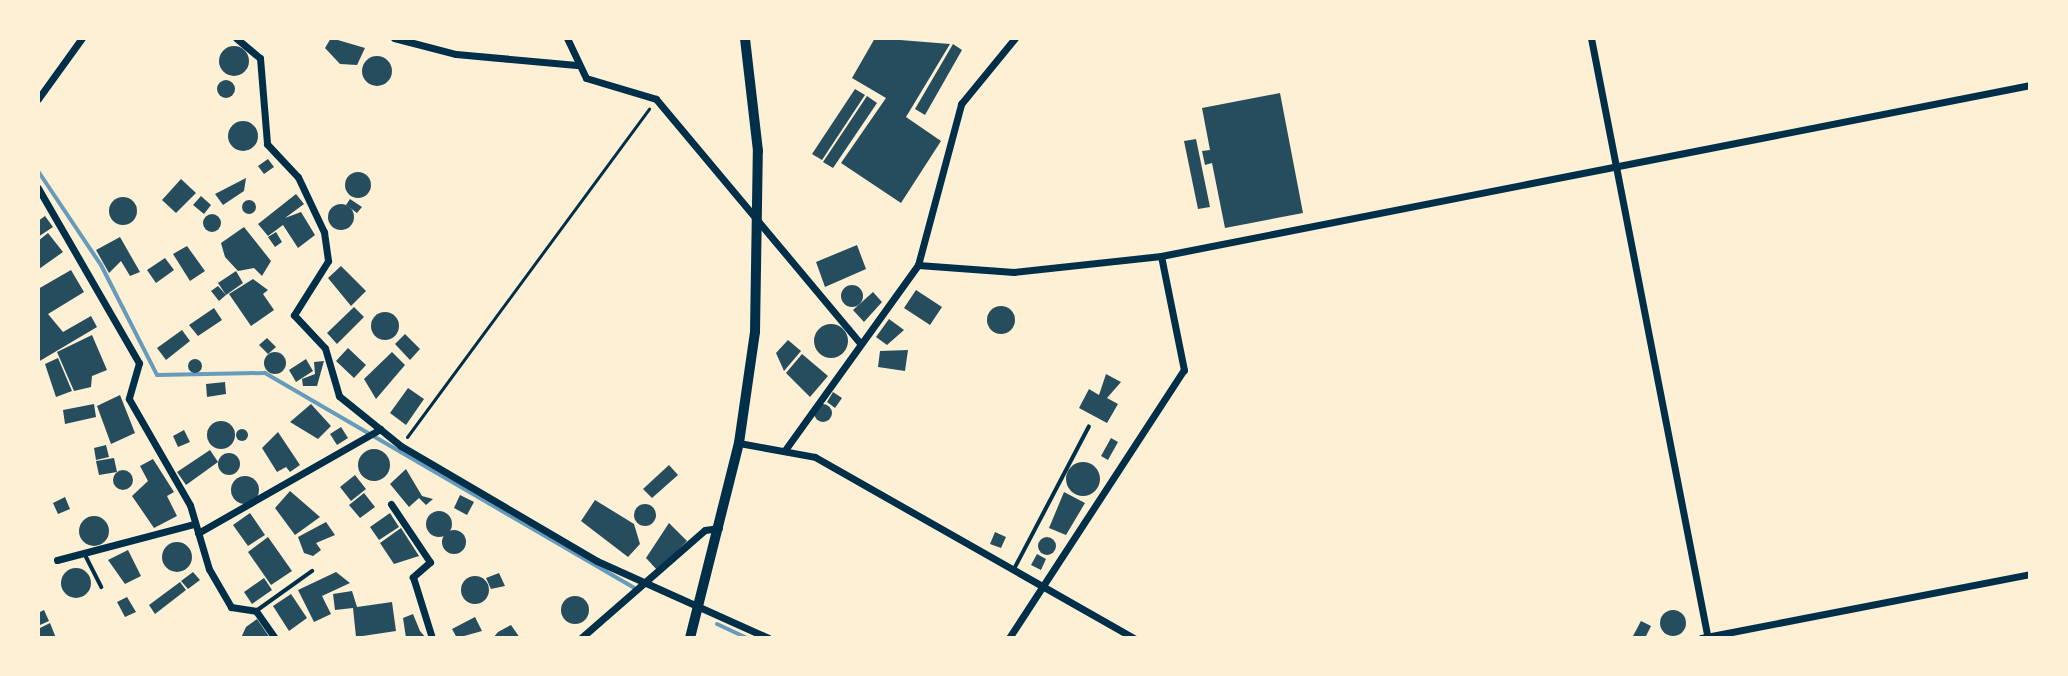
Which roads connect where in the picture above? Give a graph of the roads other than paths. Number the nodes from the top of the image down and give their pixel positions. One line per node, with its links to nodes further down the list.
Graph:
1 (82, 38): 10 (street)
2 (236, 38): 18 (street)
3 (394, 38): 8 (street)
4 (567, 38): 8 (street)
5 (745, 38): 13 (main road)
6 (1015, 38): 15 (street)
7 (1591, 38): 11 (street)
8 (577, 65): 13 (street)
9 (2030, 85): 11 (street)
10 (38, 99)
11 (1615, 167): 14 (street); 36 (street)
12 (38, 188): 22 (street)
13 (761, 229): 16 (street); 19 (main road)
14 (1161, 256): 15 (street); 32 (street)
15 (918, 265): 16 (street)
16 (860, 343): 20 (street)
17 (1089, 426): 28 (lane)
18 (380, 429): 24 (street); 30 (street)
19 (739, 443): 20 (street); 23 (main road)
20 (785, 450): 28 (street)
21 (391, 504): 38 (street)
22 (194, 524): 24 (street); 25 (street)
23 (719, 528): 30 (street); 33 (main road)
24 (198, 533): 34 (street)
25 (85, 555): 26 (street); 31 (lane)
26 (57, 560)
27 (312, 571): 34 (lane)
28 (1013, 572): 32 (street)
29 (2030, 574): 36 (street)
30 (647, 586): 33 (street); 39 (street)
31 (101, 587)
32 (1042, 589): 43 (street); 44 (street)
33 (696, 600): 35 (main road); 42 (street)
34 (256, 611): 37 (street)
35 (692, 617): 40 (main road); 41 (main road)
36 (1704, 636)
37 (275, 638)
38 (432, 638)
39 (581, 638)
40 (679, 638)
41 (690, 638)
42 (768, 638)
43 (1009, 638)
44 (1134, 638)

